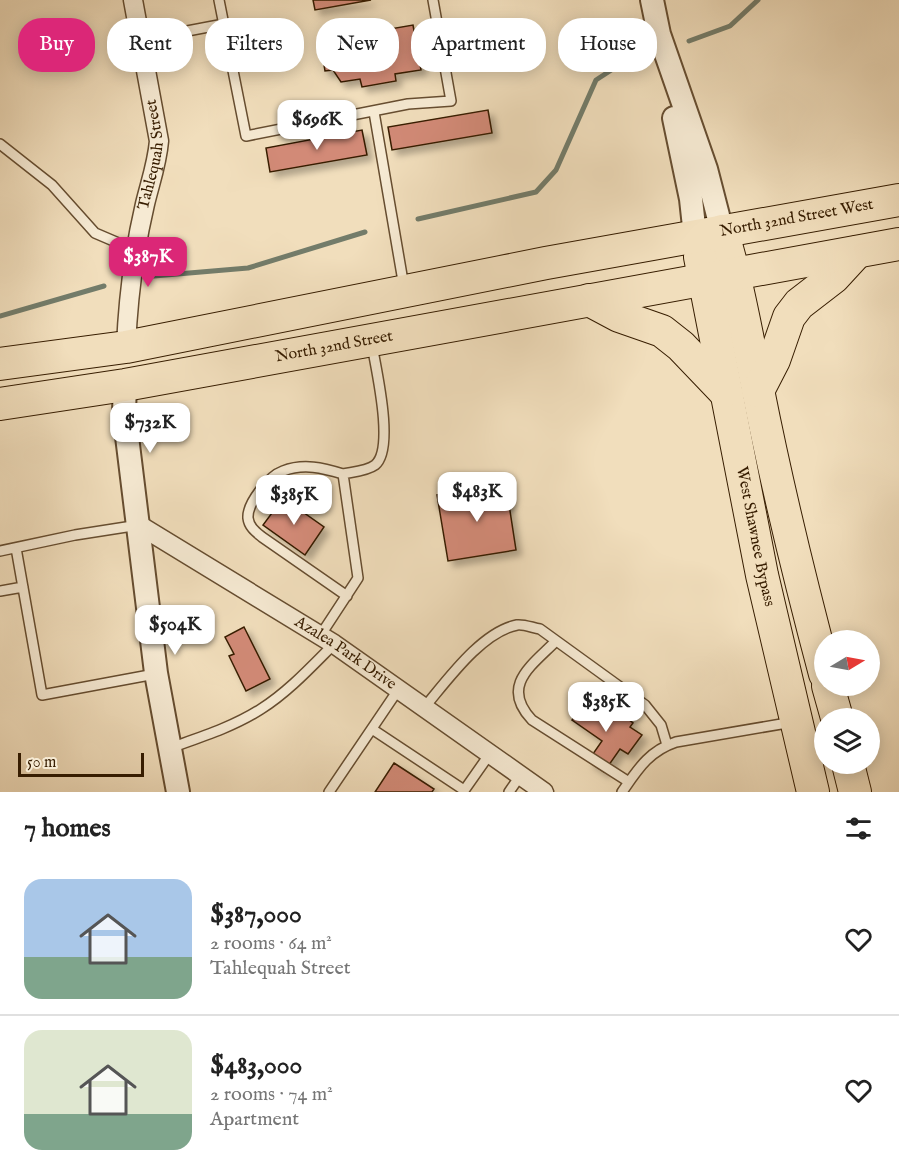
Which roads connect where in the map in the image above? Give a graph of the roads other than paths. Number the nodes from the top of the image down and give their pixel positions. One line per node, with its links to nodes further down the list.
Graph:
1 (133, 0): 5 (street, Tahlequah Street)
2 (219, 0): 6 (lane)
3 (434, 0): 9 (lane)
4 (652, 0): 12 (street)
5 (136, 18)
6 (223, 18)
7 (146, 72): 14 (street, Tahlequah Street)
8 (233, 72): 9 (lane)
9 (374, 112): 18 (lane)
10 (0, 144): 14 (lane)
11 (899, 200): 12 (highway, North 32nd Street West)
12 (709, 233): 16 (highway); 17 (highway, West Shawnee Bypass); 18 (highway)
13 (899, 244): 15 (highway)
14 (137, 251): 21 (street, Tahlequah Street)
15 (857, 252): 16 (highway); 25 (highway)
16 (736, 275): 17 (highway); 25 (highway)
17 (704, 278): 19 (highway, North 32nd Street); 24 (highway, West Shawnee Bypass)
18 (405, 293): 21 (highway)
19 (589, 300): 20 (highway, North 32nd Street); 24 (highway)
20 (372, 340): 23 (highway, North 32nd Street); 27 (lane)
21 (126, 346): 22 (highway); 23 (highway)
22 (0, 364)
23 (125, 385): 26 (highway, North 32nd Street); 28 (street)
24 (724, 390): 40 (highway, West Shawnee Bypass)
25 (758, 391): 34 (highway)
26 (0, 404)
27 (343, 474): 33 (lane); 33 (lane)
28 (139, 525): 29 (lane); 35 (street, Azalea Park Drive); 37 (street)
29 (16, 548): 30 (lane); 31 (lane)
30 (0, 551)
31 (23, 586): 32 (lane); 37 (lane)
32 (0, 591)
33 (347, 596): 35 (lane)
34 (814, 633)
35 (327, 640): 38 (street, Azalea Park Drive); 43 (lane)
36 (556, 641): 39 (lane); 42 (lane); 47 (lane)
37 (156, 674): 43 (street)
38 (398, 690): 39 (street, Azalea Park Drive); 41 (lane)
39 (423, 709): 44 (street, Azalea Park Drive)
40 (795, 721): 42 (lane); 54 (highway, West Shawnee Bypass)
41 (372, 729): 48 (lane); 50 (lane)
42 (667, 745): 47 (lane)
43 (170, 748): 49 (street)
44 (489, 755): 46 (street, Azalea Park Drive); 48 (lane)
45 (850, 774): 55 (highway)
46 (520, 776): 51 (lane); 52 (street, Azalea Park Drive)
47 (629, 782): 53 (lane)
48 (464, 791)
49 (178, 792)
50 (329, 792)
51 (509, 792)
52 (544, 792)
53 (622, 792)
54 (813, 792)
55 (855, 792)

